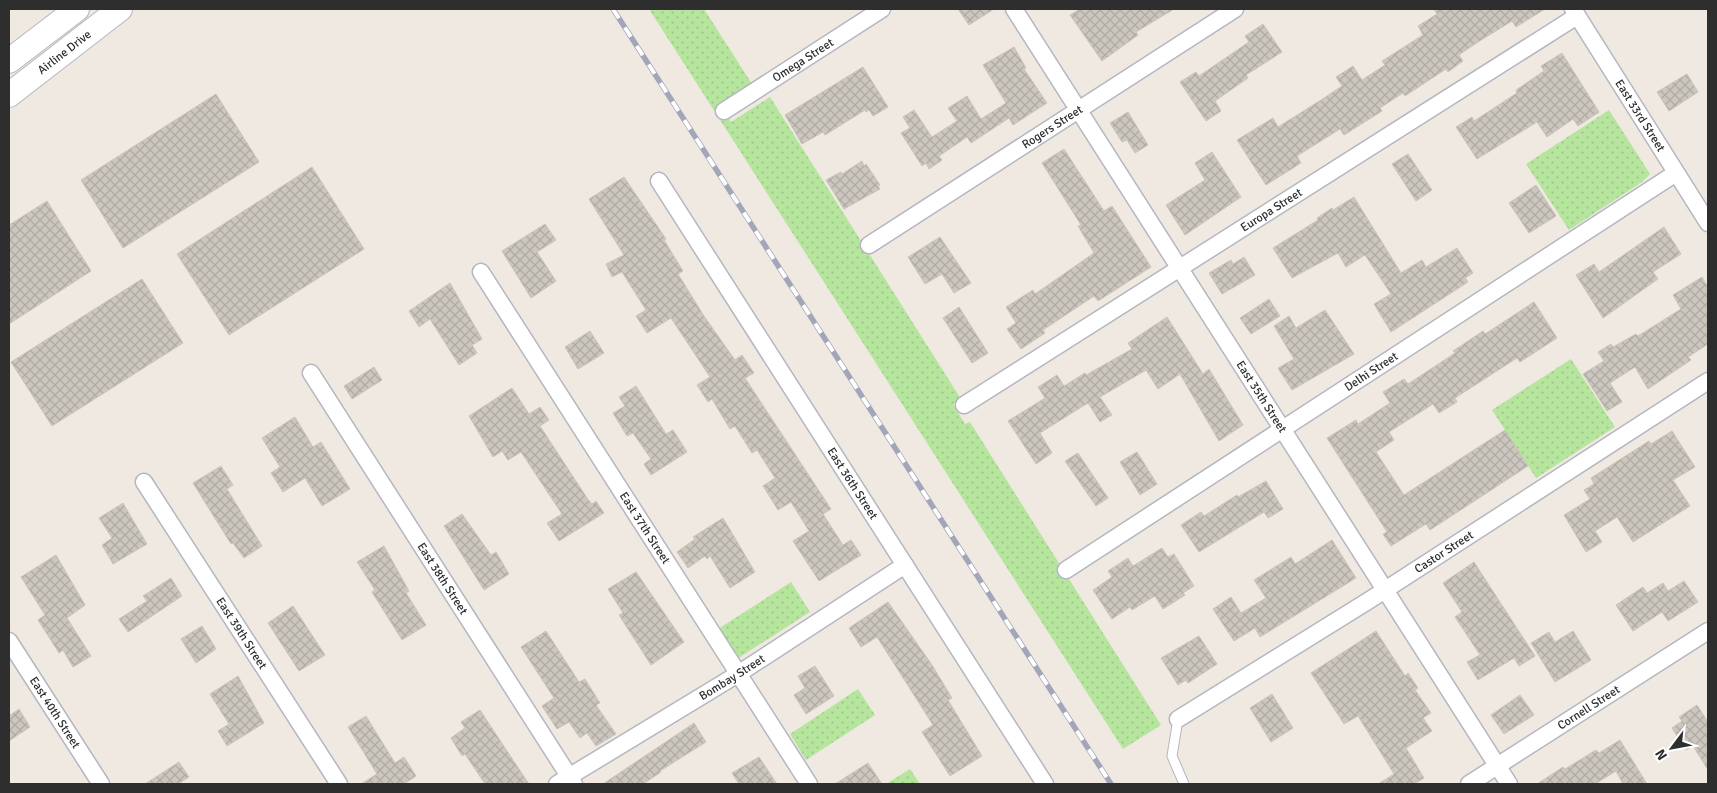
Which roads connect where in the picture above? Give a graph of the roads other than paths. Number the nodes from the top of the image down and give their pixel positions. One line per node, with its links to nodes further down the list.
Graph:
1 (78, 9): 7 (main road, Airline Drive)
2 (120, 9): 8 (main road, Airline Drive)
3 (882, 9): 10 (street, Omega Street)
4 (1014, 9): 9 (street, East 35th Street)
5 (1235, 9): 9 (street, Rogers Street)
6 (1575, 12): 11 (street, East 33rd Street); 15 (street, Europa Street)
7 (9, 61)
8 (9, 95)
9 (1078, 109): 14 (street, Rogers Street); 15 (street, East 35th Street)
10 (724, 111)
11 (1676, 173): 13 (street, East 33rd Street); 20 (street, Delhi Street)
12 (659, 181): 22 (street, East 36th Street)
13 (1708, 223)
14 (869, 245)
15 (1180, 269): 19 (street, Europa Street); 20 (street, East 35th Street)
16 (481, 272): 27 (street, East 37th Street)
17 (311, 373): 30 (street, East 38th Street)
18 (1708, 380): 24 (street, Castor Street)
19 (964, 405)
20 (1282, 429): 23 (street, Delhi Street); 24 (street, East 35th Street)
21 (144, 482): 32 (street, East 39th Street)
22 (905, 565): 27 (street, Bombay Street); 34 (street, East 36th Street)
23 (1066, 570)
24 (1386, 590): 28 (street, Castor Street); 29 (street, East 35th Street)
25 (1708, 631): 29 (street, Cornell Street)
26 (9, 641): 31 (street, East 40th Street)
27 (738, 674): 30 (street, Bombay Street); 33 (street, East 37th Street)
28 (1178, 719): 35 (lane)
29 (1497, 765): 36 (street, Cornell Street); 37 (street, East 35th Street)
30 (567, 782)
31 (101, 784)
32 (339, 784)
33 (809, 784)
34 (1046, 784)
35 (1184, 784)
36 (1469, 784)
37 (1509, 784)

